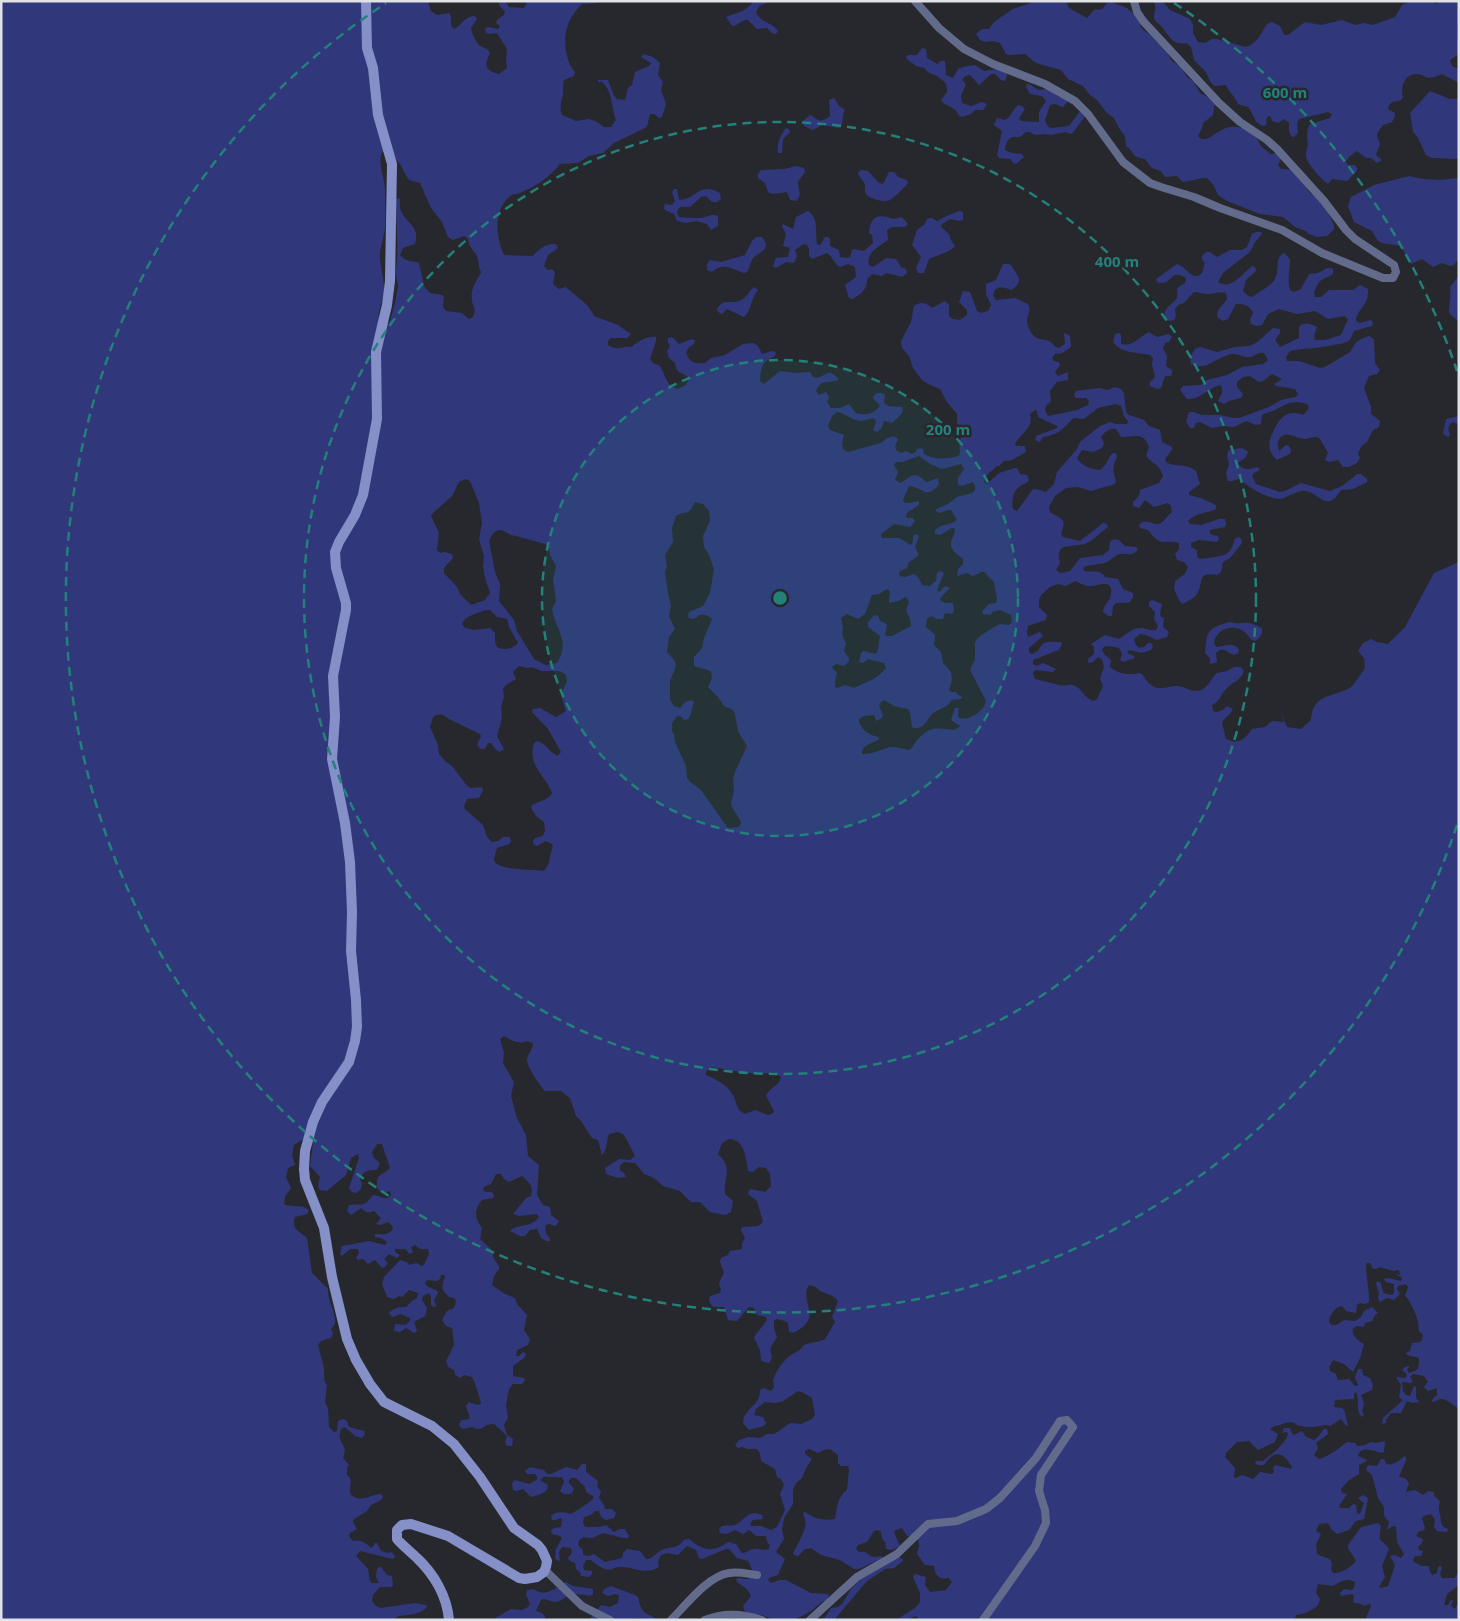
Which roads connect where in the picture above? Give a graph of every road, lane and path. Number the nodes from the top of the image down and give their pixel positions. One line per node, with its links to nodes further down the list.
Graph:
1 (366, 1): 4 (street)
2 (915, 1): 3 (street)
3 (1134, 1)
4 (545, 1570): 6 (street); 7 (street)
5 (757, 1575): 8 (street)
6 (449, 1620)
7 (610, 1620)
8 (671, 1620)
9 (705, 1620): 10 (street)
10 (762, 1620)
11 (810, 1620): 12 (street)
12 (983, 1620)

